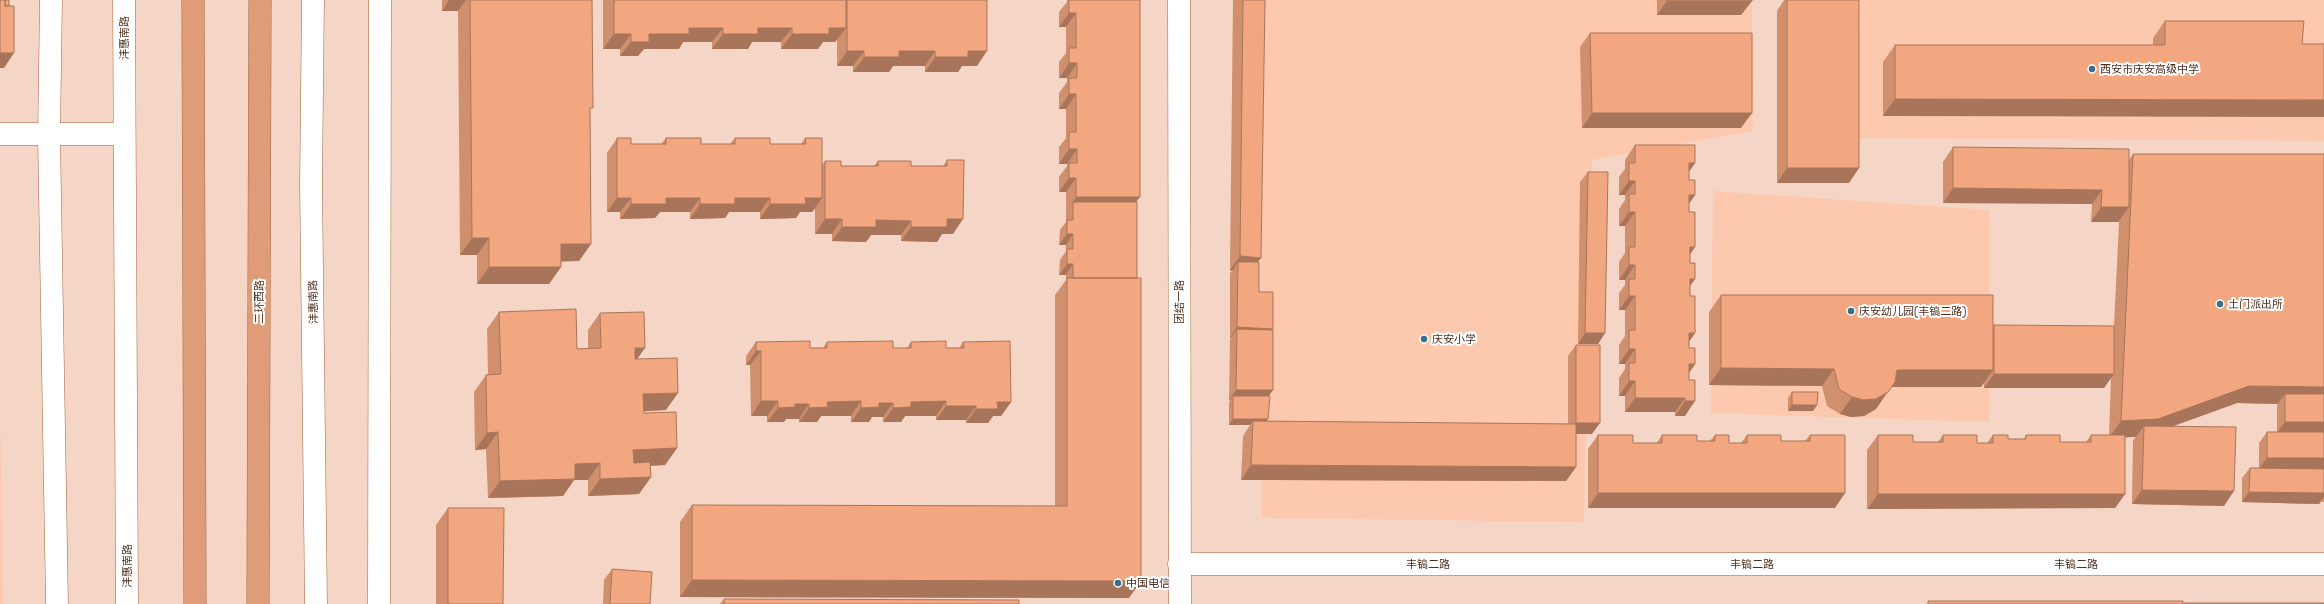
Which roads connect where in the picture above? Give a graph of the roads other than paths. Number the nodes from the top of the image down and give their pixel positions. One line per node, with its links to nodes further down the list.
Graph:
1 (52, 0): 10 (main road)
2 (124, 0): 9 (main road, 沣惠南路)
3 (193, 0): 15 (highway)
4 (260, 0): 16 (highway, 二环西路, bridge)
5 (313, 0): 17 (main road, 沣惠南路)
6 (380, 0): 18 (main road)
7 (1179, 0): 11 (main road, 团结一路)
8 (0, 134): 10 (main road)
9 (124, 134): 10 (main road); 14 (main road, 沣惠南路)
10 (49, 136): 13 (main road)
11 (1179, 564): 12 (main road, 丰镐二路); 19 (main road, 团结一路)
12 (2324, 564)
13 (57, 604)
14 (127, 604)
15 (195, 604)
16 (258, 604)
17 (316, 604)
18 (379, 604)
19 (1180, 604)

